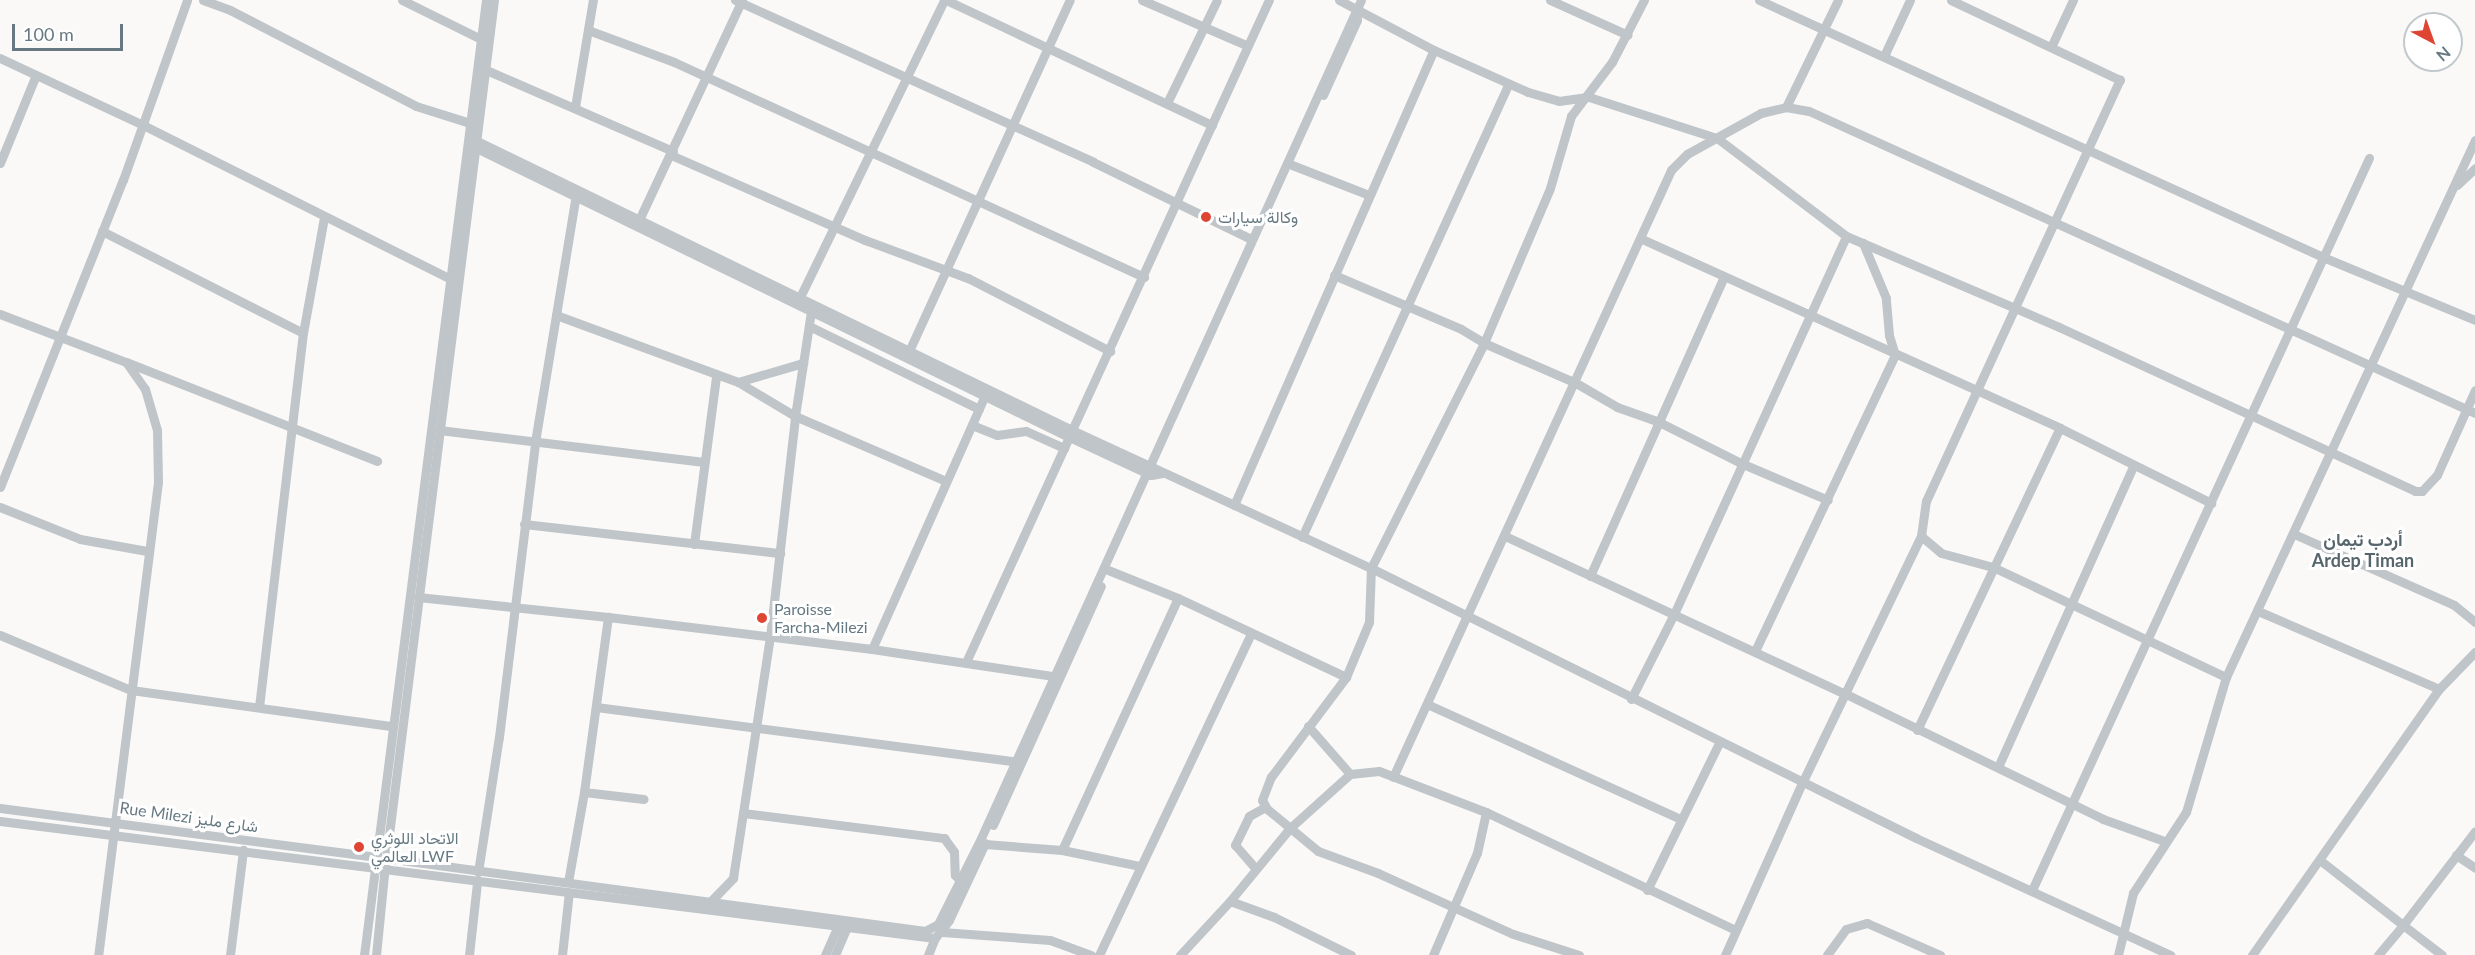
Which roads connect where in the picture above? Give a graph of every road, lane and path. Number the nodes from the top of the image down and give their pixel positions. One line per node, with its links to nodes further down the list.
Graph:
1 (187, 0): 43 (street)
2 (203, 0): 42 (street)
3 (402, 0): 26 (street)
4 (486, 0): 26 (street)
5 (494, 0): 33 (street)
6 (592, 0): 24 (street)
7 (945, 0): 28 (street); 36 (street)
8 (1070, 0): 28 (street)
9 (1142, 0): 22 (street)
10 (1217, 0): 22 (street)
11 (1269, 0): 27 (street)
12 (1339, 0): 21 (street)
13 (1550, 0): 25 (street)
14 (1644, 0): 25 (street)
15 (1759, 0): 23 (street)
16 (1838, 0): 23 (street)
17 (1910, 0): 31 (street)
18 (1951, 0): 29 (street)
19 (2073, 0): 29 (street)
20 (739, 1): 35 (street); 36 (street)
21 (1358, 4): 30 (street); 54 (street); 67 (street)
22 (1204, 27): 27 (street); 39 (street)
23 (1825, 29): 31 (street); 41 (street)
24 (588, 30): 35 (street); 40 (street)
25 (1628, 35): 38 (street)
26 (481, 39): 42 (street)
27 (1246, 45): 44 (street)
28 (1048, 47): 39 (street); 45 (street)
29 (2052, 47): 49 (street)
30 (1434, 50): 37 (street); 58 (street)
31 (1884, 56): 49 (street)
32 (0, 58): 34 (street)
33 (484, 69): 40 (street); 48 (street)
34 (36, 75): 43 (street); 53 (street)
35 (707, 78): 50 (street); 51 (street)
36 (906, 78): 45 (street); 51 (street)
37 (1508, 85): 38 (street); 78 (street)
38 (1588, 97): 46 (street); 89 (street)
39 (1167, 103): 44 (street)
40 (576, 107): 50 (street)
41 (1786, 107): 46 (street); 63 (street)
42 (470, 123): 48 (street)
43 (143, 125): 61 (street); 65 (street)
44 (1212, 125): 60 (street)
45 (1012, 127): 59 (street); 60 (street)
46 (1717, 138): 66 (street); 68 (street)
47 (2475, 140): 56 (street)
48 (472, 142): 57 (street); 62 (street); 75 (street); 110 (street)
49 (2086, 151): 63 (street); 70 (street)
50 (672, 153): 62 (street); 64 (street)
51 (870, 153): 59 (street); 64 (street)
52 (2369, 158): 70 (street)
53 (0, 163)
54 (1292, 165): 58 (street); 119 (street)
55 (2475, 168): 56 (street)
56 (2453, 189): 76 (street)
57 (576, 195): 62 (street); 82 (street)
58 (1369, 195): 72 (street)
59 (979, 200): 71 (street); 73 (street)
60 (1176, 206): 67 (street); 73 (street)
61 (324, 218): 75 (street); 87 (street)
62 (639, 221): 77 (street); 80 (street)
63 (2053, 223): 79 (street); 86 (street)
64 (836, 225): 71 (street); 77 (street)
65 (102, 231): 87 (street); 88 (street)
66 (1846, 236): 69 (street); 83 (street)
67 (1251, 239): 119 (street)
68 (1642, 239): 74 (street); 98 (street)
69 (1863, 243): 79 (street); 92 (street)
70 (2323, 257): 76 (street); 86 (street)
71 (944, 269): 90 (street); 91 (street)
72 (1334, 275): 78 (street); 124 (street)
73 (1144, 277): 91 (street)
74 (1724, 277): 83 (street); 106 (street)
75 (450, 279): 165 (street)
76 (2406, 291): 84 (street); 95 (street)
77 (800, 297): 90 (street)
78 (1407, 306): 89 (street); 130 (street)
79 (2015, 308): 100 (street); 105 (street)
80 (811, 311): 85 (street); 101 (street)
81 (0, 314): 88 (street)
82 (556, 315): 96 (street); 112 (street)
83 (1810, 317): 92 (street); 117 (street)
84 (2475, 320)
85 (809, 326): 94 (street); 102 (street)
86 (2288, 330): 95 (street); 105 (street)
87 (303, 333): 109 (street)
88 (60, 335): 93 (street); 121 (street)
89 (1484, 343): 98 (street); 135 (street)
90 (909, 351): 111 (street)
91 (1110, 351): 111 (street)
92 (1895, 355): 100 (street); 122 (street)
93 (126, 362): 109 (street); 132 (street)
94 (803, 363): 97 (street); 104 (street)
95 (2370, 367): 103 (street); 114 (street)
96 (716, 376): 97 (street); 116 (street)
97 (738, 382): 104 (street)
98 (1576, 382): 106 (street); 128 (street)
99 (2475, 390): 103 (street)
100 (1980, 392): 108 (street); 129 (street)
101 (985, 395): 102 (street); 111 (street)
102 (979, 409): 107 (street)
103 (2471, 411): 114 (street)
104 (795, 416): 120 (street); 133 (street)
105 (2249, 418): 114 (street); 123 (street)
106 (1657, 421): 117 (street); 137 (street)
107 (972, 425): 113 (street); 120 (street)
108 (2060, 428): 118 (street); 134 (street)
109 (294, 429): 115 (street); 163 (street)
110 (439, 430): 112 (street); 138 (street)
111 (1070, 434): 113 (street); 119 (street)
112 (535, 442): 116 (street); 126 (street)
113 (1064, 448): 154 (street)
114 (2332, 453): 127 (street)
115 (377, 461)
116 (704, 462): 131 (street)
117 (1743, 464): 122 (street); 143 (street)
118 (2133, 466): 123 (street); 140 (street)
119 (1151, 469): 124 (street); 136 (street); 155 (street)
120 (946, 482): 151 (street)
121 (0, 487)
122 (1828, 500): 152 (street)
123 (2211, 503): 150 (street)
124 (1233, 505): 130 (street)
125 (0, 507): 132 (street)
126 (524, 524): 131 (street); 141 (street)
127 (2294, 534): 142 (street); 146 (street)
128 (1505, 536): 137 (street); 145 (street)
129 (1921, 536): 134 (street); 160 (street)
130 (1302, 537): 135 (street)
131 (694, 544): 133 (street)
132 (147, 551): 159 (street)
133 (780, 553): 149 (street)
134 (1993, 567): 140 (street); 168 (street)
135 (1371, 568): 145 (street); 156 (street)
136 (1108, 570): 139 (street); 189 (street)
137 (1590, 576): 143 (street)
138 (418, 597): 141 (street); 194 (street)
139 (1178, 598): 147 (street); 191 (street)
140 (2072, 603): 150 (street); 171 (street)
141 (516, 605): 144 (street); 201 (street)
142 (2258, 611): 157 (street); 158 (street)
143 (1674, 614): 152 (street); 161 (street)
144 (608, 618): 149 (street); 164 (street)
145 (1467, 618): 161 (street); 162 (street)
146 (2475, 622)
147 (1251, 634): 156 (street); 196 (street)
148 (0, 635): 159 (street)
149 (770, 638): 151 (street); 167 (street)
150 (2149, 640): 157 (street); 177 (street)
151 (872, 649): 154 (street)
152 (1755, 651): 160 (street)
153 (2475, 652): 158 (street)
154 (966, 662): 155 (street)
155 (1052, 676): 170 (street)
156 (1346, 677): 166 (street)
157 (2226, 677): 188 (street)
158 (2439, 689): 195 (street)
159 (131, 690): 163 (street); 184 (street)
160 (1846, 694): 168 (street); 174 (street)
161 (1631, 699): 169 (street)
162 (1427, 704): 173 (street); 182 (street)
163 (259, 707): 165 (street)
164 (596, 707): 167 (street); 175 (street)
165 (392, 726): 193 (street)
166 (1308, 726): 172 (street); 178 (street)
167 (757, 729): 170 (street); 181 (street)
168 (1917, 730): 171 (street)
169 (1719, 743): 174 (street); 182 (street)
170 (1014, 761): 202 (street)
171 (1998, 767): 177 (street)
172 (1350, 774): 173 (street); 185 (street)
173 (1393, 777): 180 (street)
174 (1803, 781): 205 (street); 211 (street)
175 (585, 792): 176 (street); 203 (street)
176 (644, 800)
177 (2073, 804): 188 (street); 205 (street)
178 (1265, 807): 185 (street); 199 (street)
179 (0, 808): 184 (street, Rue Milezi شارع مليز)
180 (1486, 812): 204 (street); 208 (street)
181 (743, 813): 202 (street); 207 (street)
182 (1681, 819): 204 (street)
183 (0, 821): 187 (street, Rue Milezi شارع مليز)
184 (115, 822): 187 (street); 193 (street, Rue Milezi شارع مليز)
185 (1290, 828): 199 (street); 208 (street)
186 (2475, 831): 192 (street)
187 (114, 834): 190 (street, Rue Milezi شارع مليز); 214 (street)
188 (2164, 841): 213 (street)
189 (985, 844): 191 (street); 212 (street)
190 (243, 850): 197 (street, Rue Milezi شارع مليز); 215 (street)
191 (1062, 850): 196 (street)
192 (2456, 855): 198 (street); 210 (street)
193 (374, 857): 194 (street, Rue Milezi شارع مليز); 197 (street)
194 (386, 858): 200 (street); 201 (street, Rue Milezi شارع مليز)
195 (2321, 861): 210 (street); 234 (street)
196 (1140, 866): 224 (street)
197 (373, 868): 200 (street, Rue Milezi شارع مليز); 216 (street)
198 (2475, 868)
199 (1256, 869): 206 (street)
200 (385, 870): 201 (street, Rue Milezi شارع مليز); 217 (street)
201 (477, 877): 203 (street); 218 (street)
202 (960, 880): 209 (street)
203 (568, 887): 207 (street); 209 (street); 219 (street)
204 (1647, 890): 211 (street)
205 (2032, 890): 213 (street)
206 (1230, 901): 225 (street); 226 (street)
207 (709, 903): 209 (street)
208 (1457, 907): 227 (street); 228 (street)
209 (843, 925): 212 (street); 220 (street); 221 (street)
210 (2403, 925): 235 (street); 236 (street)
211 (1736, 930): 229 (street)
212 (938, 935): 222 (street); 223 (street)
213 (2124, 935): 232 (street); 233 (street)
214 (98, 955)
215 (230, 955)
216 (364, 955)
217 (376, 955)
218 (469, 955)
219 (562, 955)
220 (825, 955)
221 (835, 955)
222 (928, 955)
223 (1091, 955)
224 (1099, 955)
225 (1180, 955)
226 (1351, 955)
227 (1433, 955)
228 (1579, 955)
229 (1725, 955)
230 (1827, 955): 231 (street)
231 (1940, 955)
232 (2118, 955)
233 (2170, 955)
234 (2252, 955)
235 (2378, 955)
236 (2442, 955)

